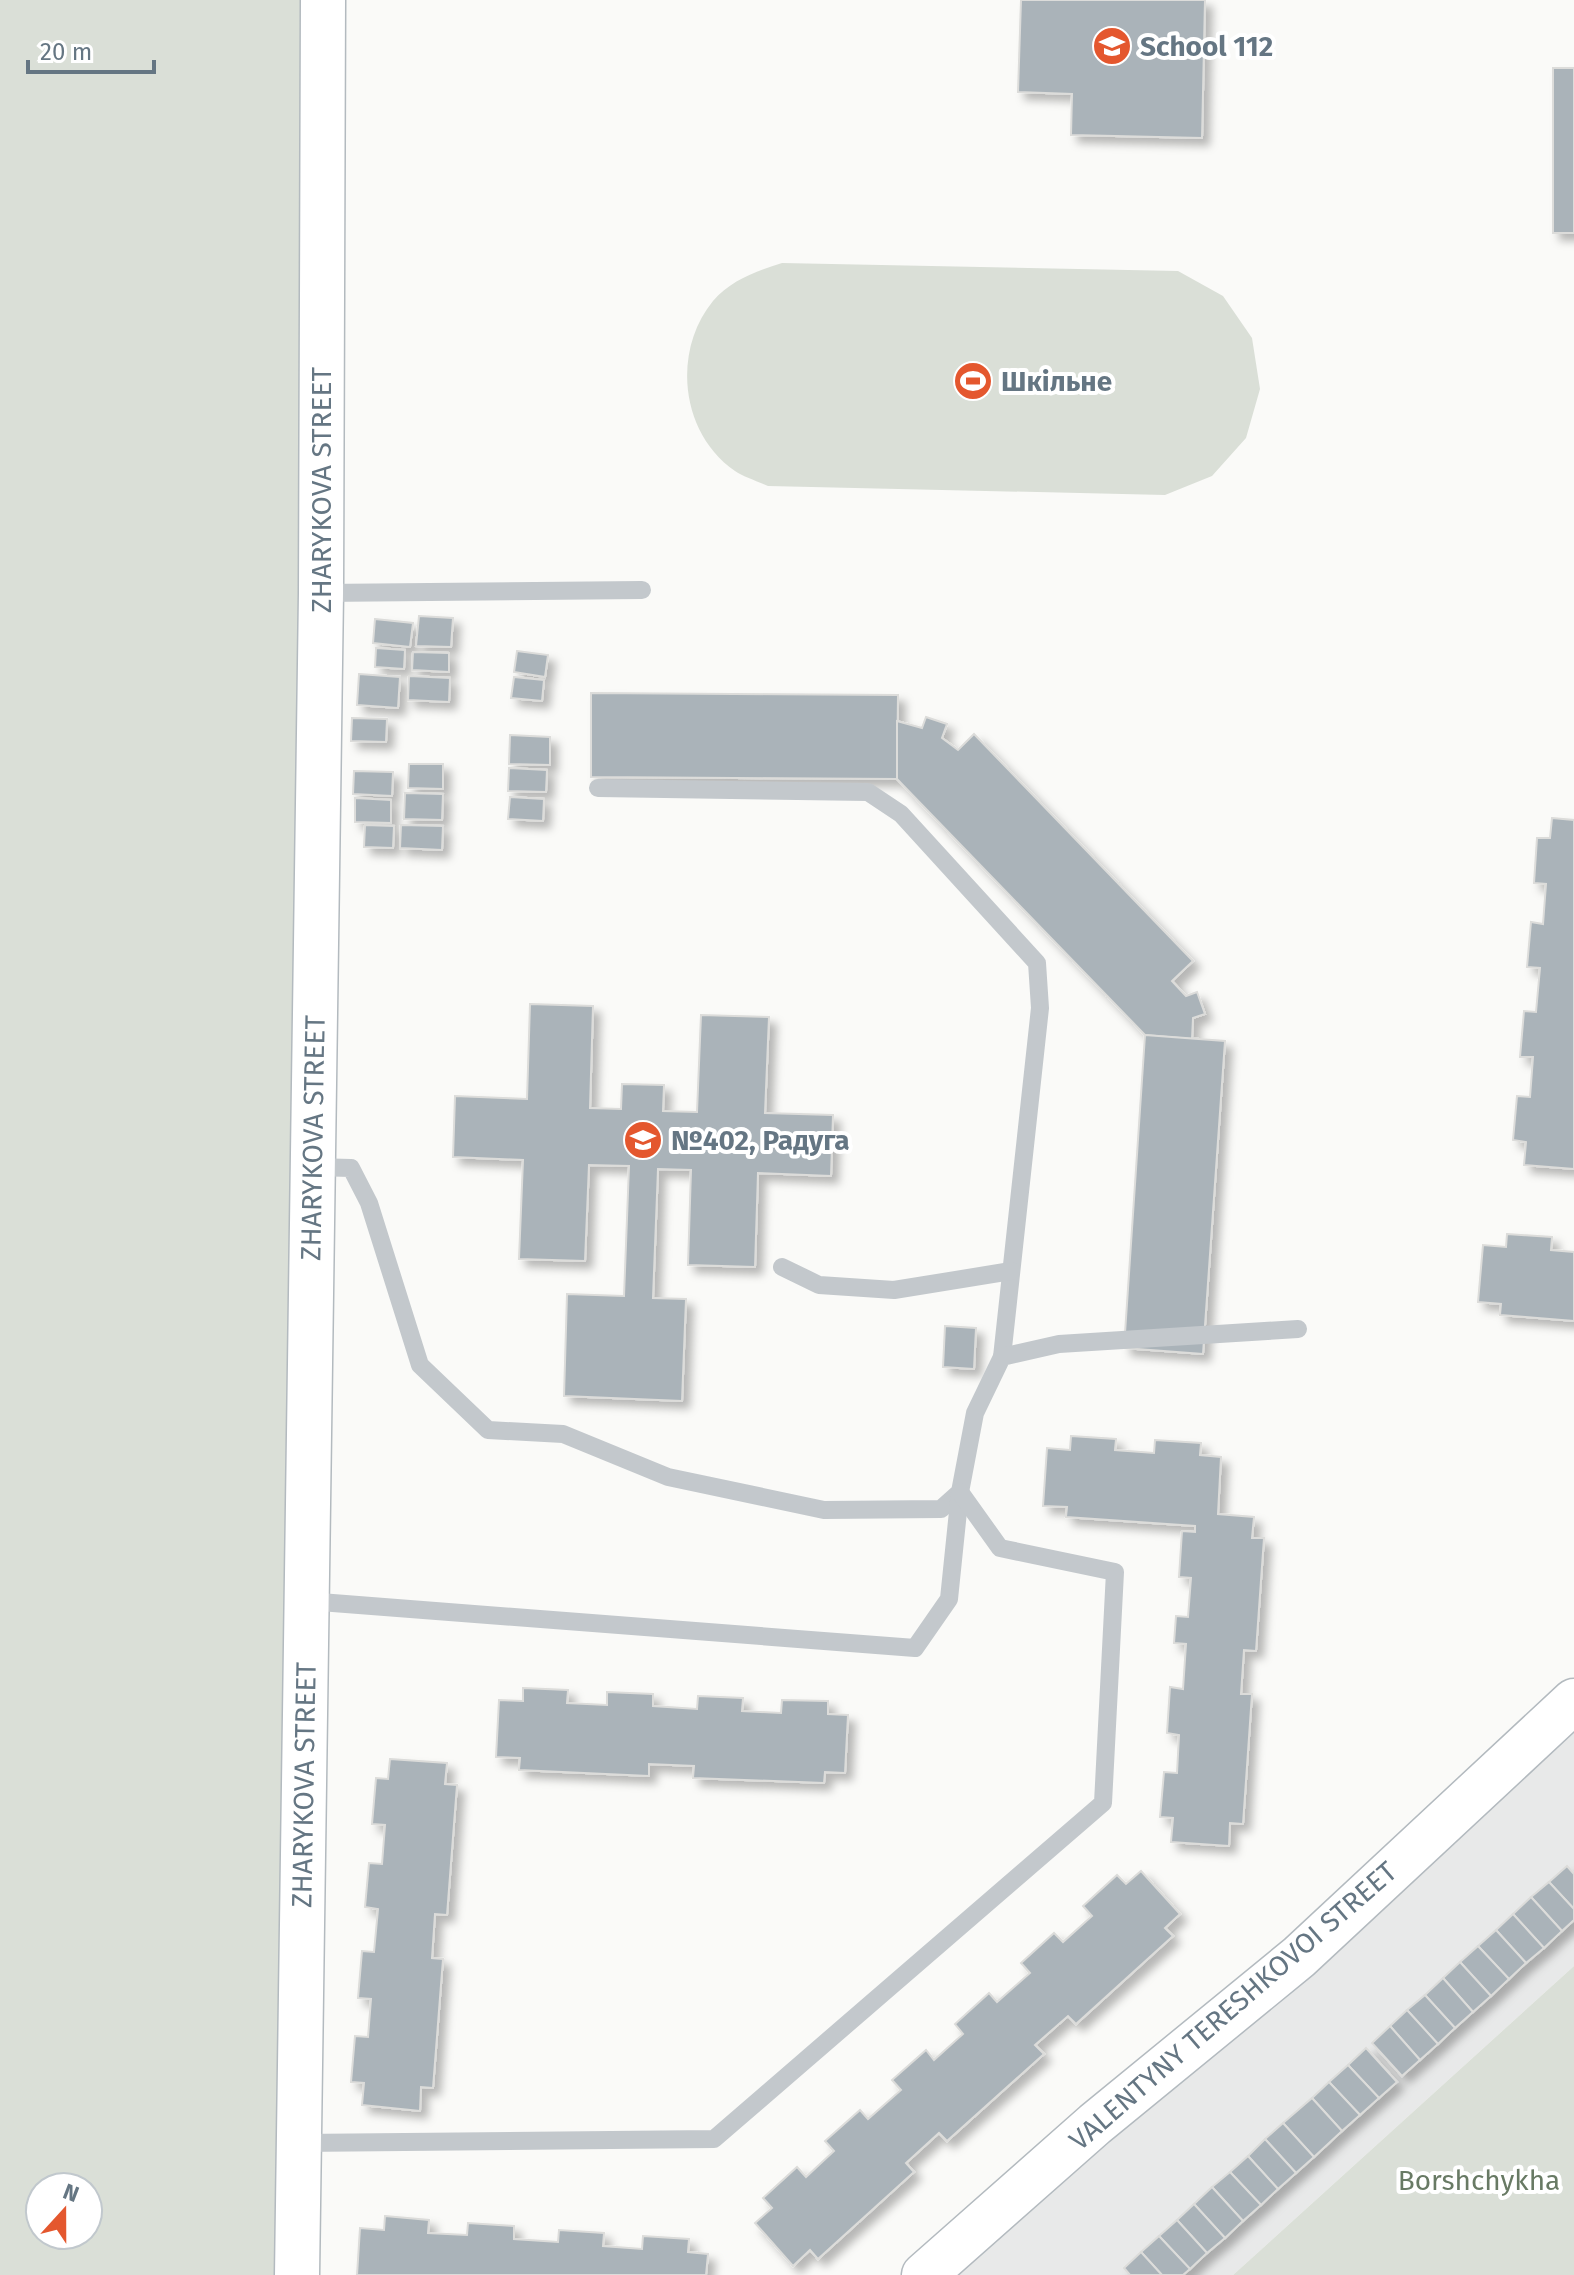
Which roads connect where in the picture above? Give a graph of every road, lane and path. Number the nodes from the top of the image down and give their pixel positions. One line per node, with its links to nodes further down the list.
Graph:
1 (323, 0): 3 (street, ZHARYKOVA STREET)
2 (642, 590): 3 (lane)
3 (321, 593): 11 (street, ZHARYKOVA STREET)
4 (598, 788): 7 (lane)
5 (313, 1167): 10 (lane)
6 (782, 1267): 7 (lane)
7 (1011, 1271): 9 (lane)
8 (1298, 1329): 9 (lane)
9 (1002, 1357): 10 (lane)
10 (960, 1492): 11 (lane); 13 (lane)
11 (306, 1601): 13 (street, ZHARYKOVA STREET)
12 (1574, 1701): 15 (street, VALENTYNY TERESHKOVOI STREET)
13 (299, 2143): 14 (street, ZHARYKOVA STREET)
14 (297, 2275)
15 (924, 2275)

